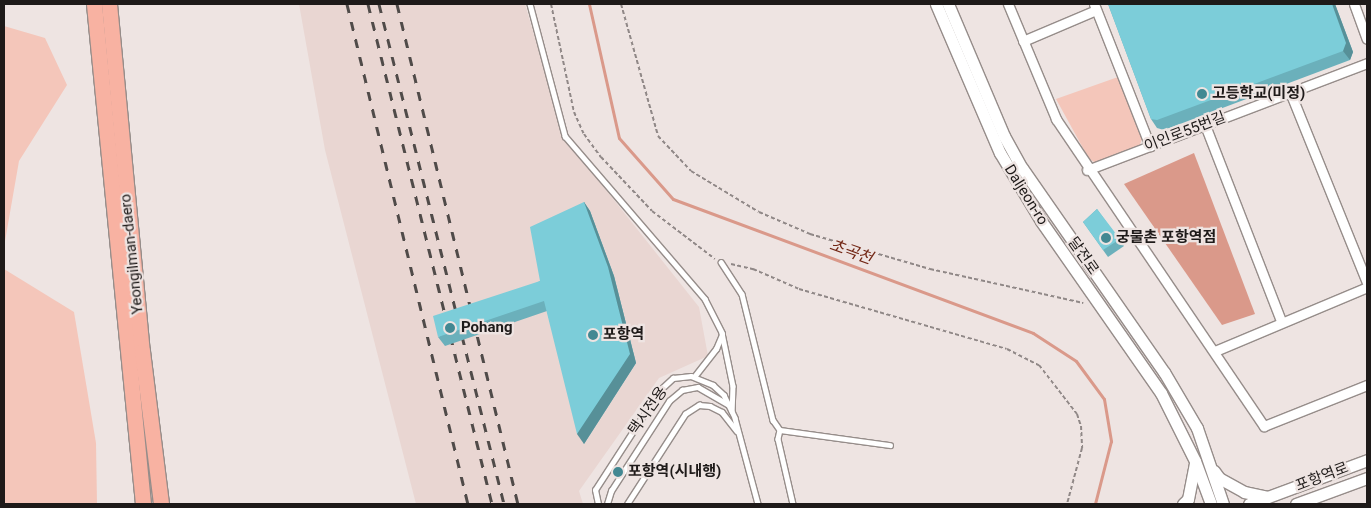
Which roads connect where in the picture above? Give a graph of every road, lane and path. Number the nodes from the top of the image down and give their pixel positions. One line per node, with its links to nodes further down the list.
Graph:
1 (94, 4): 37 (highway, Yeongilman-daero)
2 (109, 4): 38 (highway, Yeongilman-daero)
3 (530, 4): 23 (lane)
4 (551, 4): 18 (path)
5 (621, 4): 21 (path)
6 (936, 4): 21 (street, Daljeon-ro)
7 (948, 4): 32 (street, 달전로)
8 (1008, 4): 12 (street)
9 (1354, 4): 11 (street)
10 (1095, 7): 12 (street); 16 (street)
11 (1367, 39)
12 (1023, 41): 17 (street)
13 (1367, 63): 14 (street, 이인로55번길)
14 (1290, 92): 15 (street, 이인로55번길); 19 (street)
15 (1206, 125): 16 (street, 이인로55번길); 22 (street)
16 (1150, 146): 17 (street, 이인로55번길)
17 (1087, 170): 24 (street)
18 (720, 262): 29 (lane); 44 (path)
19 (1367, 283)
20 (1367, 287): 22 (street)
21 (1103, 307): 34 (street, Daljeon-ro)
22 (1281, 321): 24 (street)
23 (722, 334): 25 (lane); 28 (lane)
24 (1214, 351): 26 (street)
25 (694, 378): 27 (lane); 39 (lane, 택시전용)
26 (1367, 385)
27 (729, 405): 28 (lane); 40 (lane)
28 (732, 411): 30 (lane)
29 (780, 430): 31 (lane); 43 (lane)
30 (740, 434): 41 (lane); 42 (lane)
31 (890, 445)
32 (1208, 460): 36 (street); 47 (street, 달전로)
33 (1367, 460): 36 (street, 포항역로)
34 (1195, 461): 45 (street); 46 (street, Daljeon-ro)
35 (1367, 478): 49 (street, 포항역로)
36 (1269, 497): 48 (street, 포항역로)
37 (143, 504)
38 (161, 504)
39 (598, 504)
40 (607, 504)
41 (627, 504)
42 (758, 504)
43 (793, 504)
44 (1067, 504)
45 (1183, 504)
46 (1212, 504)
47 (1223, 504)
48 (1249, 504)
49 (1296, 504)

